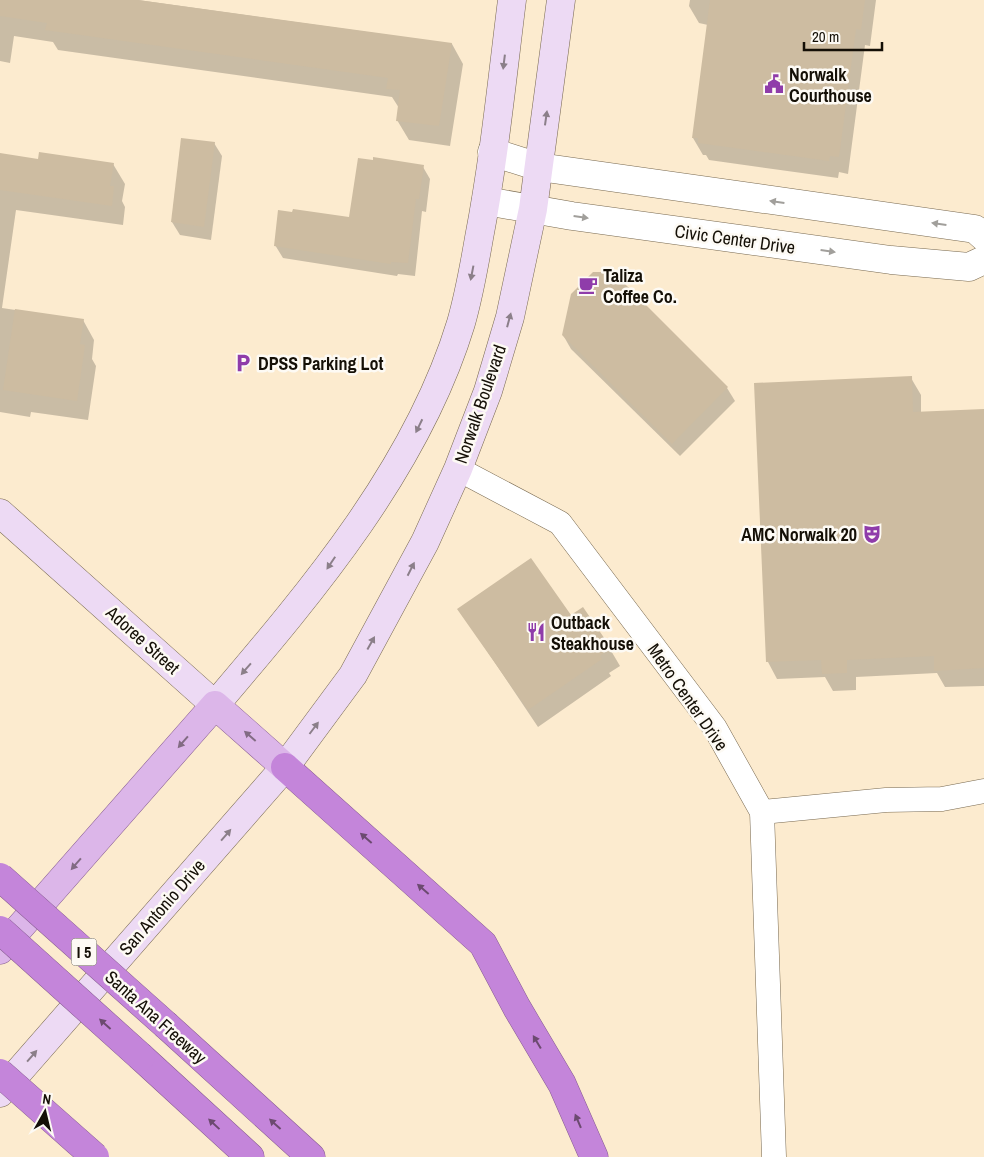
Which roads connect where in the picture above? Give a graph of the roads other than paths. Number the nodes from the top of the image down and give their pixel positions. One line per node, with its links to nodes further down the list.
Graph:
1 (512, 0): 3 (main road, one-way to 3)
2 (561, 0): 4 (main road, Norwalk Boulevard, one-way to 2)
3 (492, 152): 4 (street); 5 (main road)
4 (539, 167): 6 (main road, Norwalk Boulevard); 7 (street, one-way to 4)
5 (486, 201): 6 (street, Civic Center Drive); 11 (main road, one-way to 11)
6 (532, 209): 8 (street, Civic Center Drive, one-way to 8); 9 (main road, Norwalk Boulevard, one-way to 6)
7 (984, 237)
8 (984, 260)
9 (458, 469): 12 (main road, Norwalk Boulevard, one-way to 9); 14 (street, Metro Center Drive)
10 (0, 513): 11 (main road, Adoree Street)
11 (215, 705): 12 (main road, Adoree Street, one-way to 11); 17 (main road, one-way to 17)
12 (285, 767): 19 (main road, San Antonio Drive, one-way to 12); 23 (highway, one-way to 12)
13 (984, 791): 14 (street)
14 (762, 812): 24 (street, Metro Center Drive)
15 (0, 877): 22 (highway, Santa Ana Freeway / I 5, one-way to 15, bridge)
16 (0, 930): 21 (highway, one-way to 16, bridge)
17 (0, 950)
18 (0, 1073): 20 (highway, bridge)
19 (0, 1093)
20 (95, 1157)
21 (250, 1157)
22 (311, 1157)
23 (594, 1157)
24 (774, 1157)

